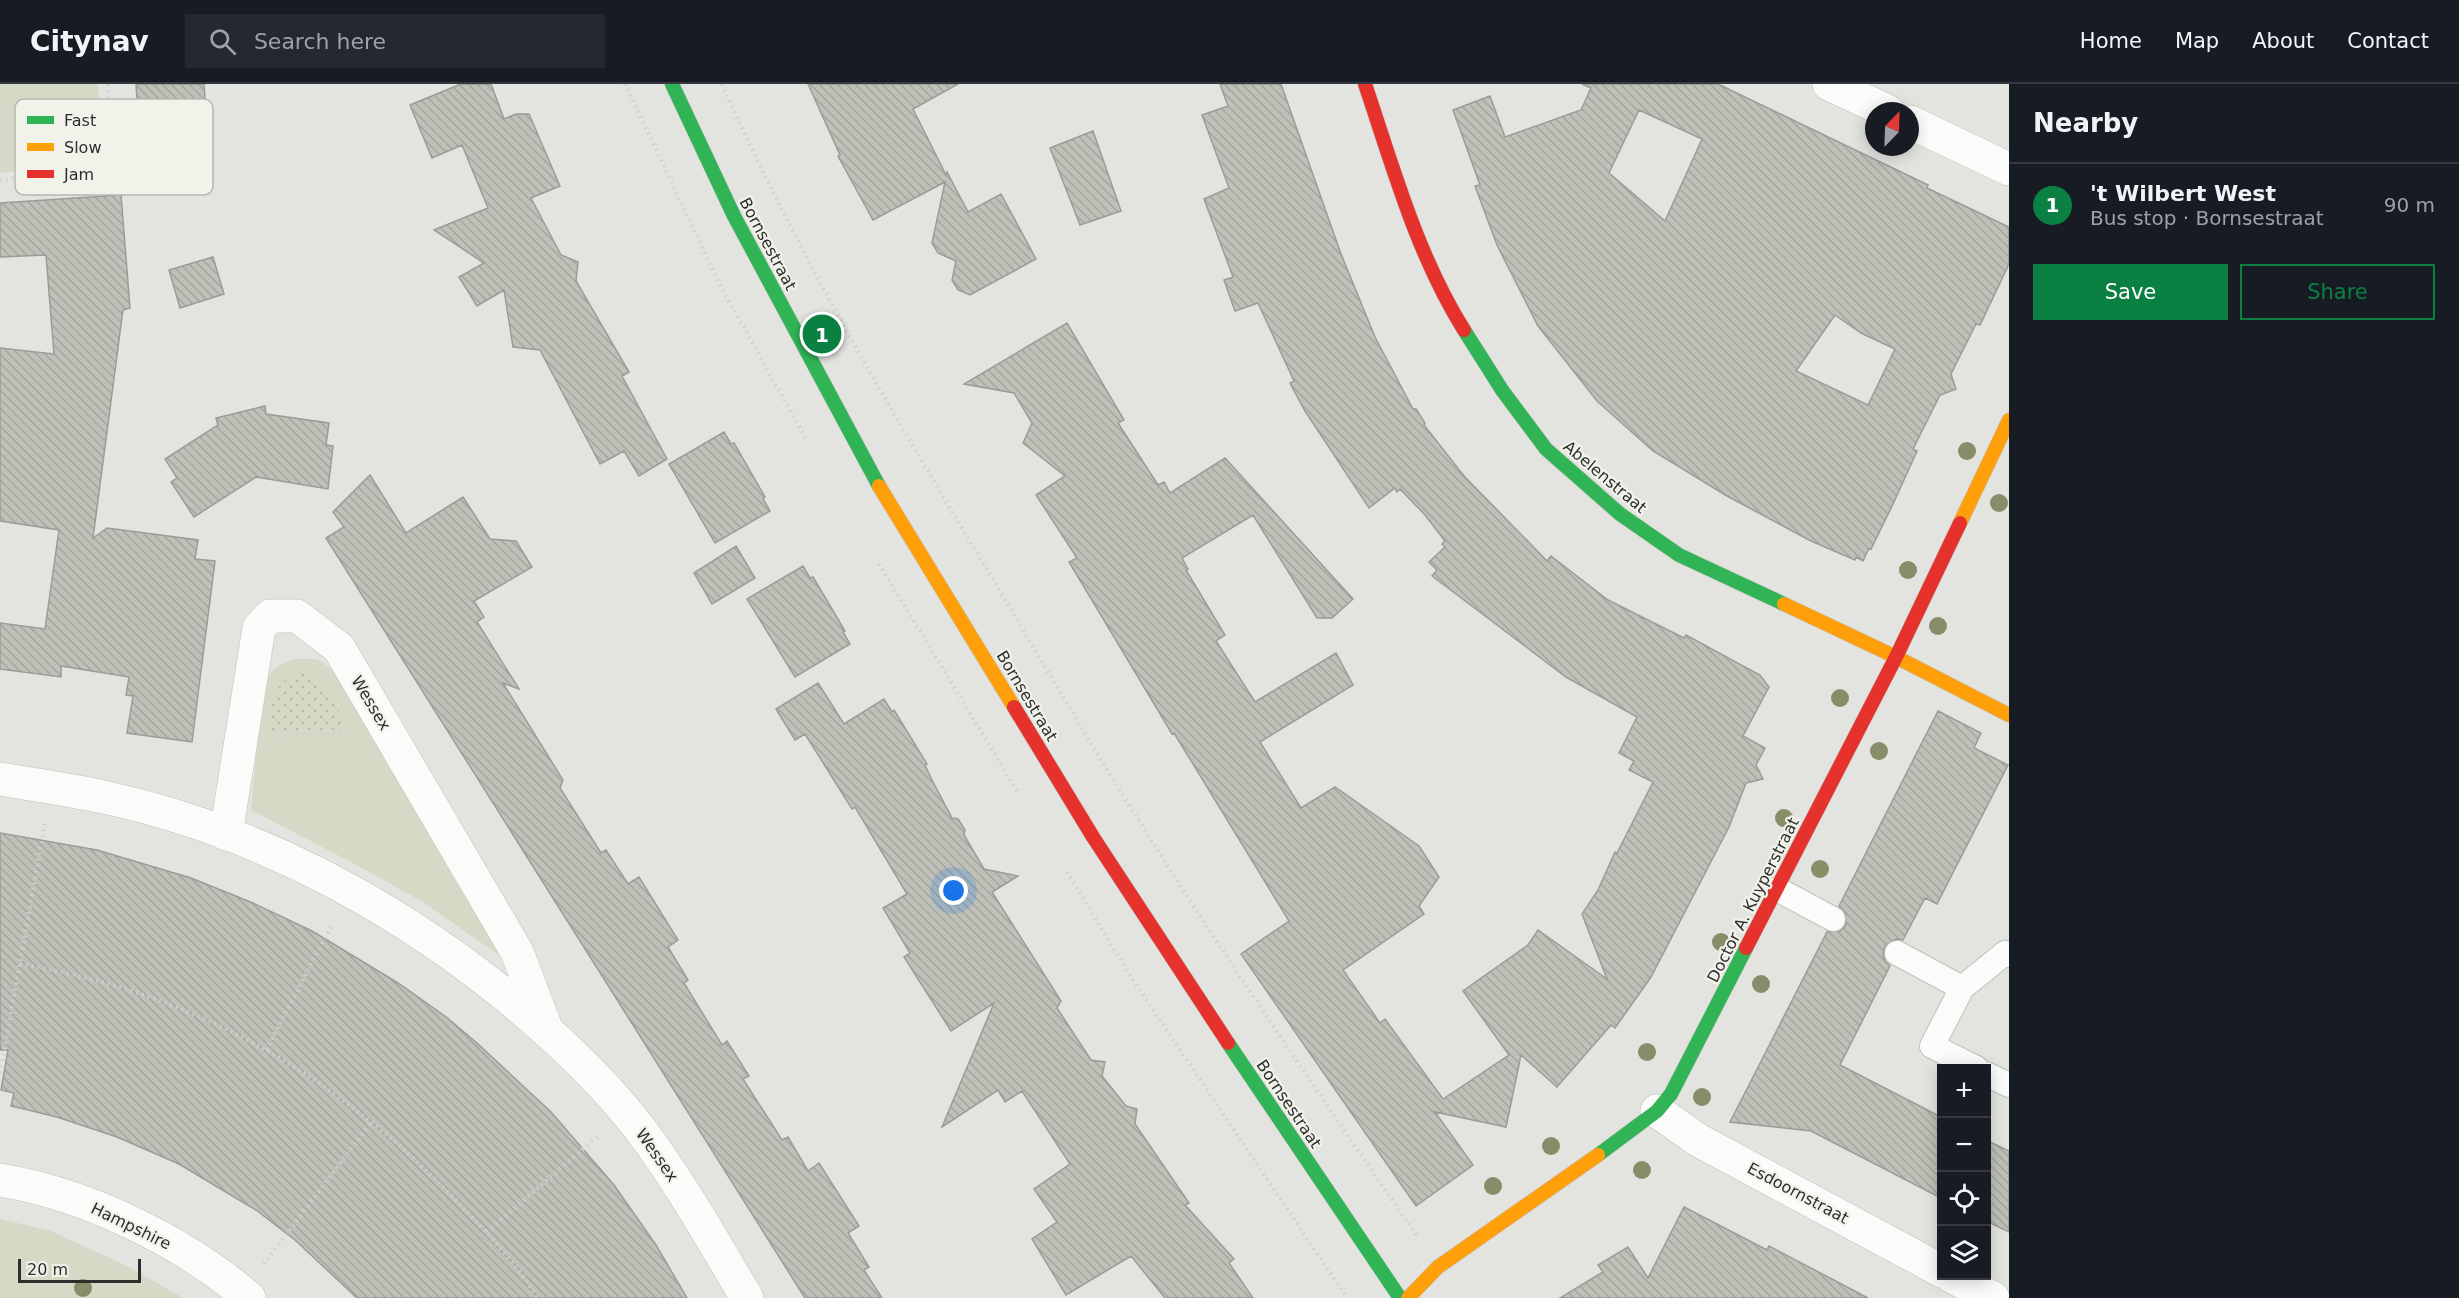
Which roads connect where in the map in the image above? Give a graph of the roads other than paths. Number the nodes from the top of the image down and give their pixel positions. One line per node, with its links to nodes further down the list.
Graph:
1 (672, 84): 27 (street, Bornsestraat)
2 (1365, 84): 8 (street, Abelenstraat)
3 (1829, 84): 4 (street)
4 (1868, 102)
5 (1919, 126): 6 (street)
6 (2009, 169)
7 (2009, 420): 8 (street, Doctor A. Kuyperstraat)
8 (1896, 657): 9 (street, Abelenstraat); 12 (street, Doctor A. Kuyperstraat)
9 (2009, 715)
10 (0, 779): 11 (street, Wessex)
11 (226, 834): 17 (street, Wessex); 17 (street, Wessex)
12 (1777, 889): 13 (lane); 21 (street, Doctor A. Kuyperstraat)
13 (1833, 919)
14 (1897, 953): 16 (lane)
15 (2009, 955): 16 (lane)
16 (1962, 988): 18 (lane)
17 (546, 1028): 26 (street, Wessex)
18 (1968, 1064)
19 (1991, 1076): 20 (lane)
20 (2009, 1085)
21 (1658, 1111): 23 (street, Esdoornstraat); 28 (street, Doctor A. Kuyperstraat)
22 (0, 1180): 25 (street, Hampshire)
23 (1937, 1269)
24 (1960, 1280): 29 (street)
25 (246, 1295)
26 (747, 1298)
27 (1400, 1298)
28 (1408, 1298)
29 (1993, 1298)

